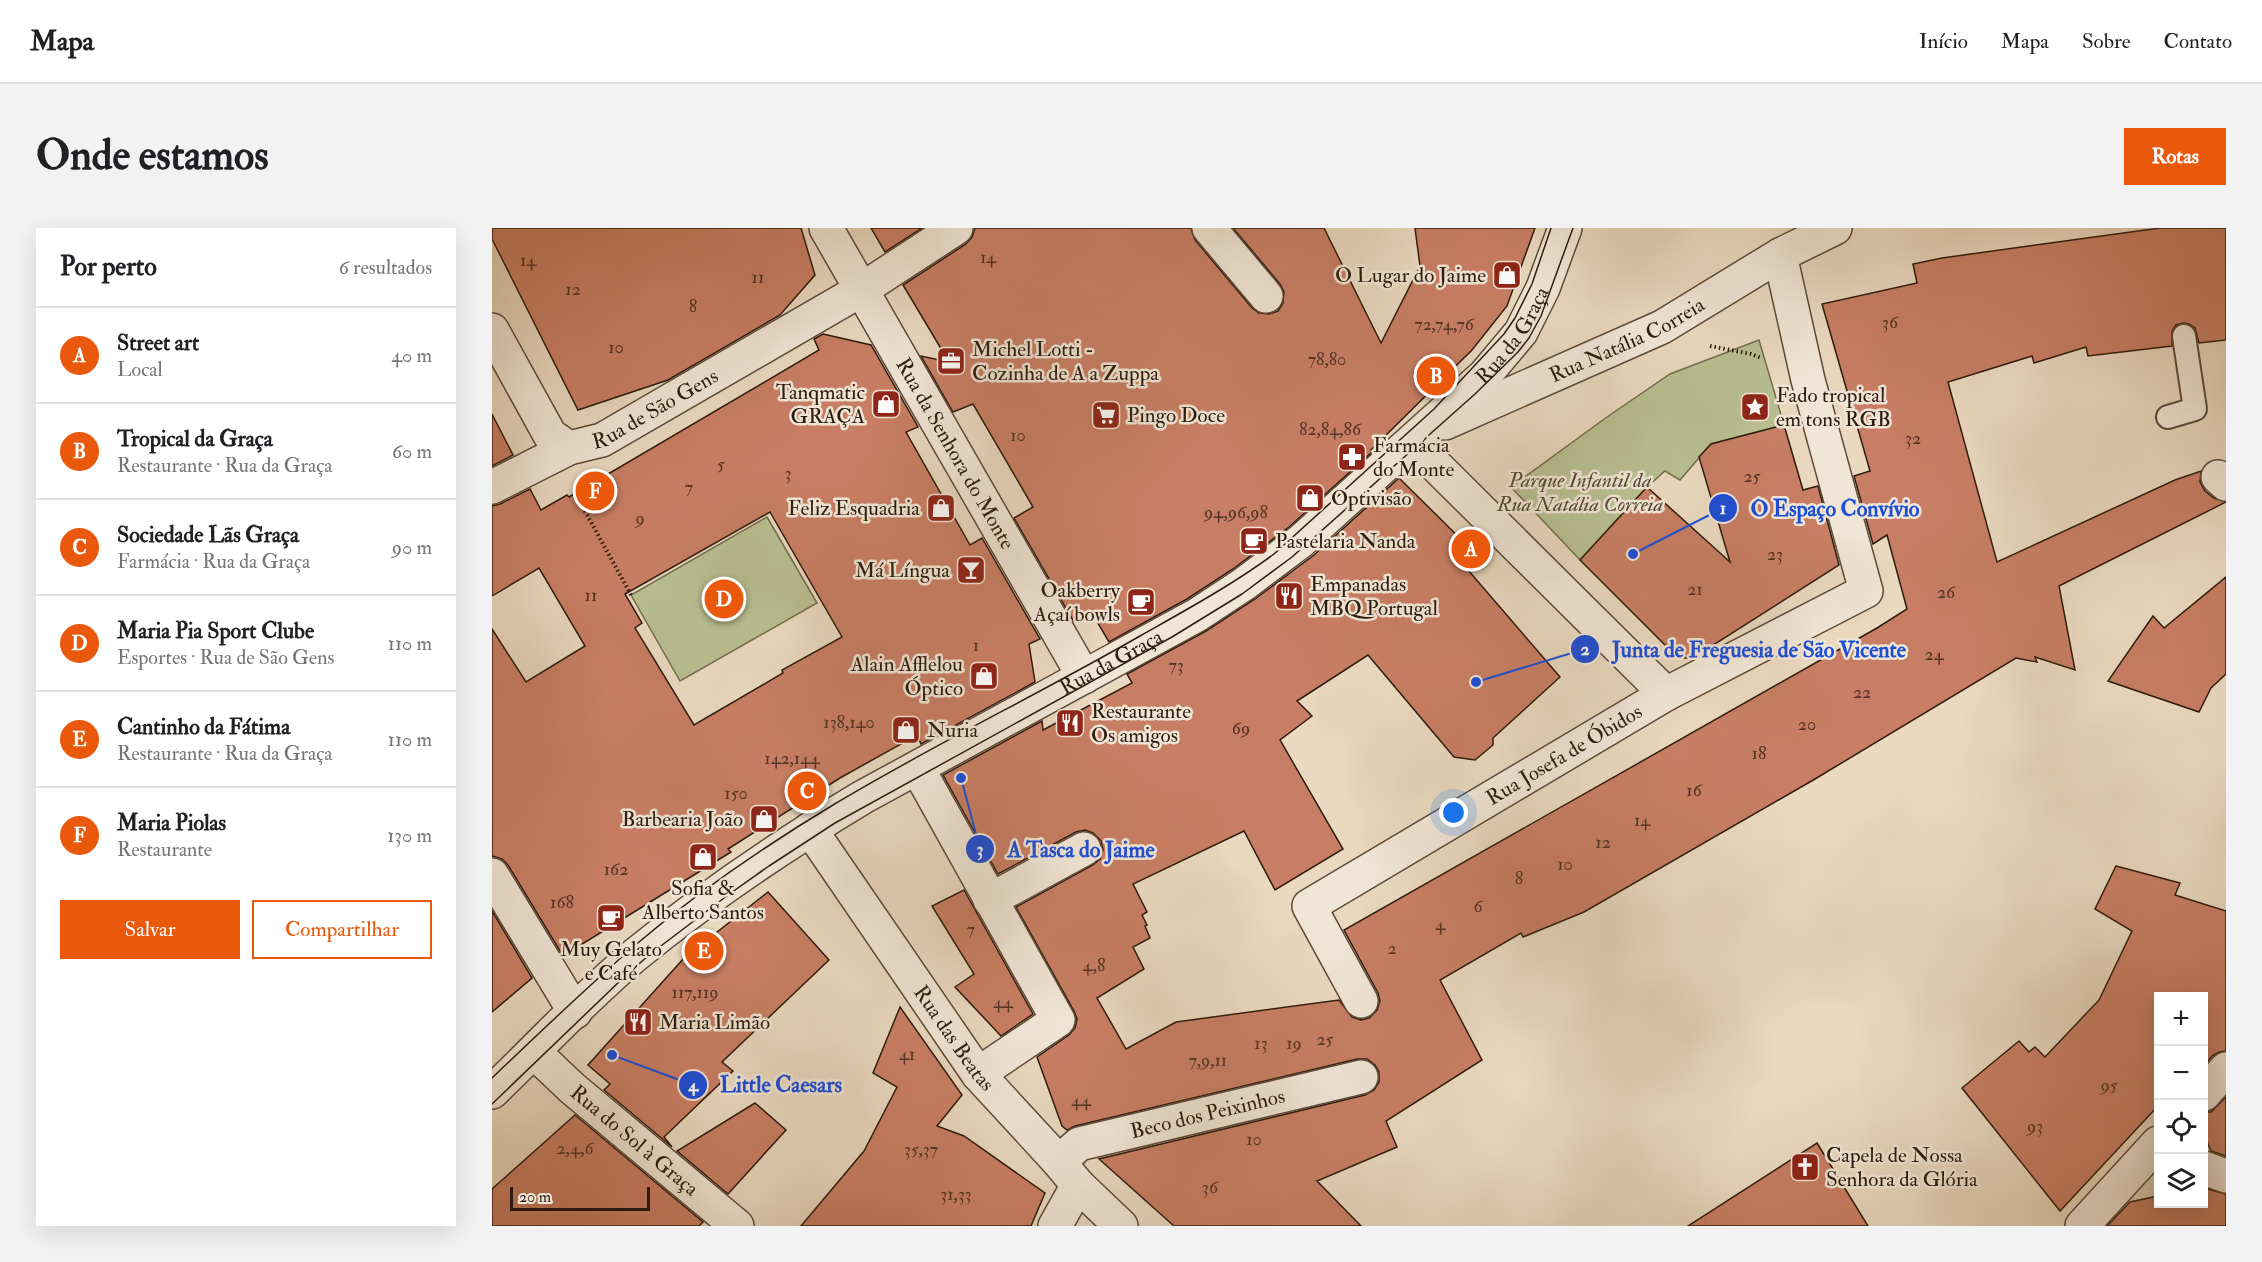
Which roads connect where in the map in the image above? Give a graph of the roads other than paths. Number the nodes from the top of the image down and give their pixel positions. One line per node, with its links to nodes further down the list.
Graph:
1 (826, 228): 7 (street, Rua da Senhora do Monte)
2 (956, 228): 7 (street, Rua de São Gens)
3 (1209, 228): 8 (street)
4 (1565, 228): 12 (street, Rua da Graça)
5 (1835, 228): 6 (street, Rua Natália Correia)
6 (1780, 255): 12 (street, Rua Natália Correia); 16 (street, Rua Josefa de Óbidos)
7 (861, 290): 13 (street, Rua de São Gens); 15 (street, Rua da Senhora do Monte)
8 (1266, 296)
9 (492, 330): 13 (street, Rua de São Gens)
10 (2184, 336): 11 (lane)
11 (2168, 417)
12 (1412, 442): 15 (street, Rua da Graça); 16 (street, Rua Josefa de Óbidos)
13 (569, 448): 14 (street)
14 (492, 487)
15 (1084, 677): 17 (street, Rua da Graça)
16 (1666, 694): 22 (street, Rua Josefa de Óbidos)
17 (918, 769): 18 (street, Rua da Graça); 21 (street)
18 (810, 829): 23 (street, Rua da Graça); 26 (street, Rua das Beatas)
19 (1084, 849): 21 (street)
20 (492, 875): 23 (street)
21 (990, 900): 26 (street)
22 (1361, 1002)
23 (575, 1012): 24 (street, Rua da Graça)
24 (534, 1052): 29 (street, Rua da Graça); 34 (street, Rua do Sol à Graça)
25 (2226, 1069): 28 (street)
26 (978, 1074): 32 (street, Rua das Beatas)
27 (1361, 1077): 32 (street, Beco dos Peixinhos)
28 (2208, 1089)
29 (492, 1092)
30 (2154, 1150): 37 (street)
31 (2208, 1169): 33 (street)
32 (1068, 1174): 35 (street, Beco dos Peixinhos); 36 (street, Rua das Beatas)
33 (2226, 1176)
34 (736, 1226)
35 (1055, 1226)
36 (1121, 1226)
37 (2082, 1226)

